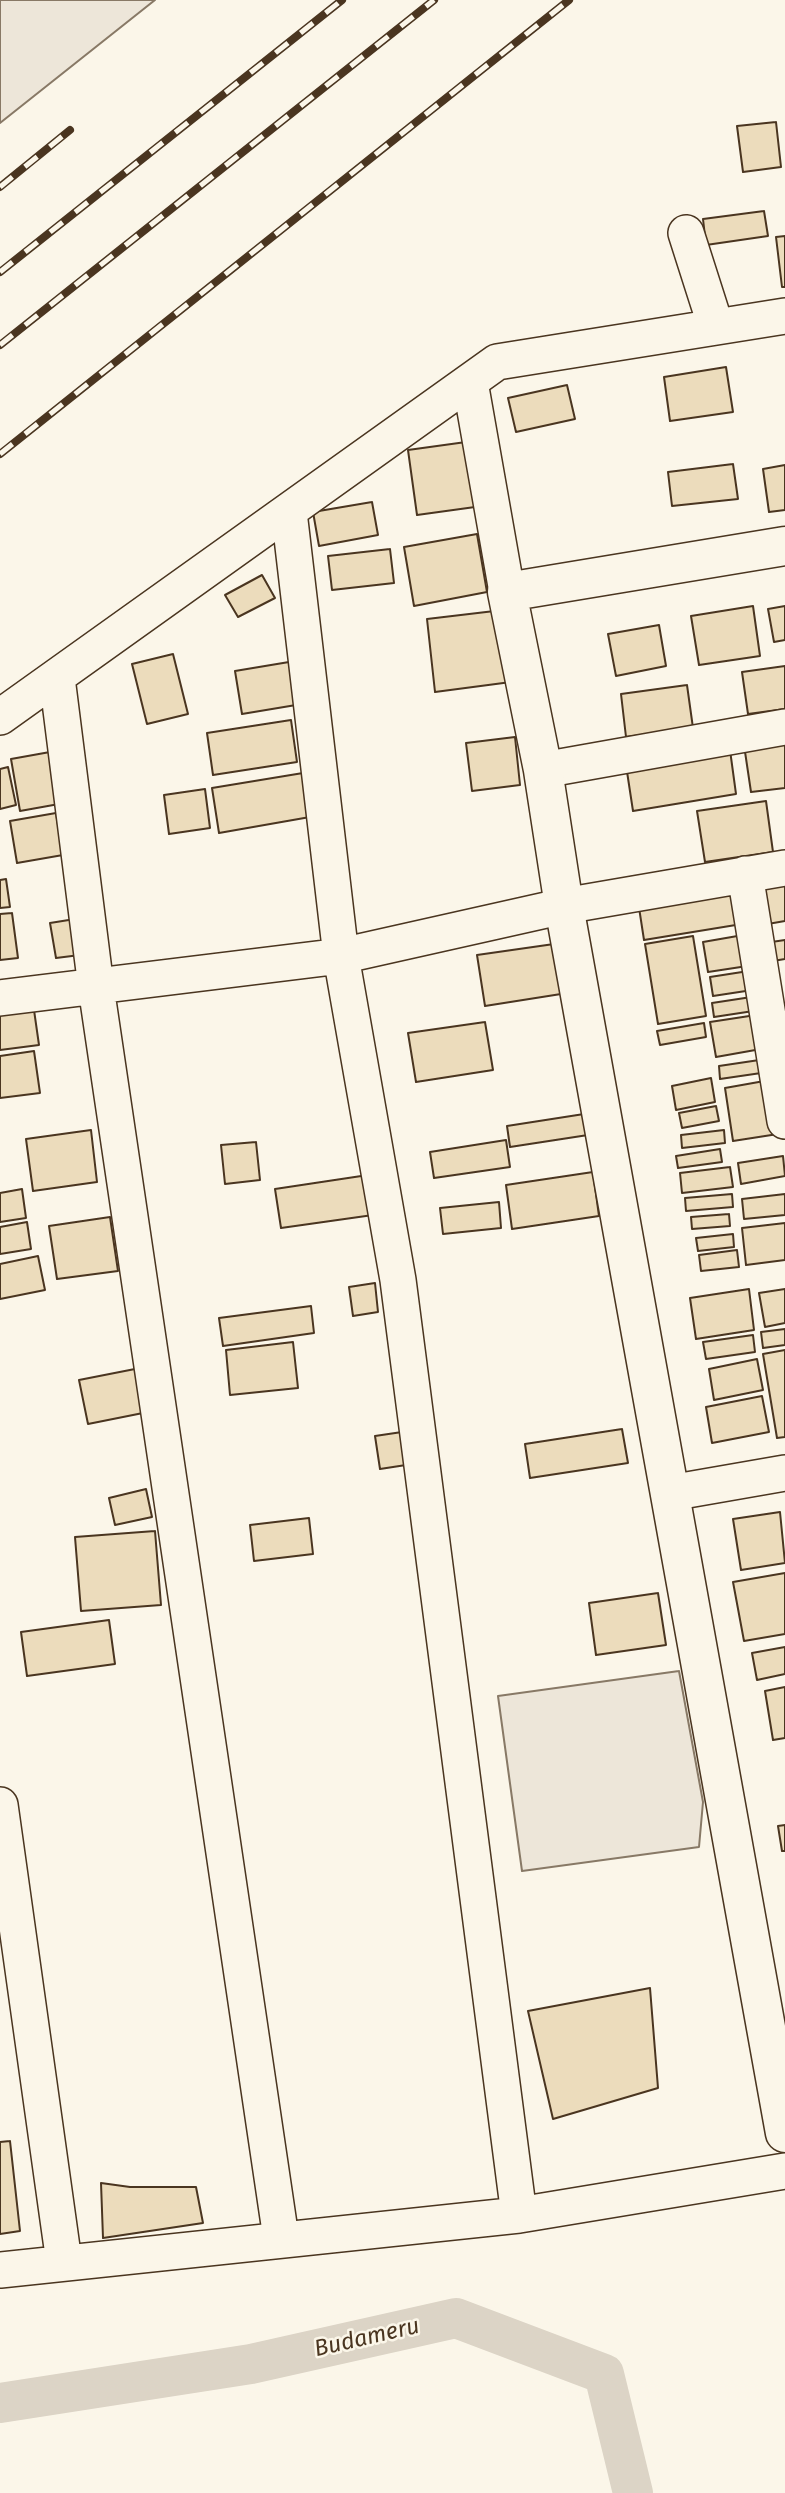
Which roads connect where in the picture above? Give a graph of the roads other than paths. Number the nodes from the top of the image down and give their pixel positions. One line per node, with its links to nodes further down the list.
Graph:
1 (686, 233): 3 (street)
2 (785, 316): 3 (street)
3 (716, 327): 4 (street)
4 (470, 382): 5 (street); 7 (street)
5 (289, 512): 8 (street); 15 (street)
6 (785, 546): 7 (street)
7 (507, 592): 11 (street)
8 (57, 678): 9 (street); 16 (street)
9 (0, 717)
10 (785, 727): 11 (street)
11 (543, 770): 14 (street)
12 (785, 868): 13 (street)
13 (745, 874): 14 (street); 18 (street)
14 (564, 906): 15 (street); 20 (street)
15 (341, 956): 16 (street); 25 (street)
16 (96, 987): 17 (street); 26 (street)
17 (0, 998)
18 (785, 1121)
19 (785, 1473): 20 (street)
20 (670, 1493): 22 (street)
21 (0, 1805): 27 (street)
22 (779, 2070): 23 (street)
23 (785, 2133)
24 (785, 2171): 25 (street)
25 (519, 2215): 26 (street)
26 (281, 2238): 27 (street)
27 (64, 2262): 28 (street)
28 (0, 2270)

